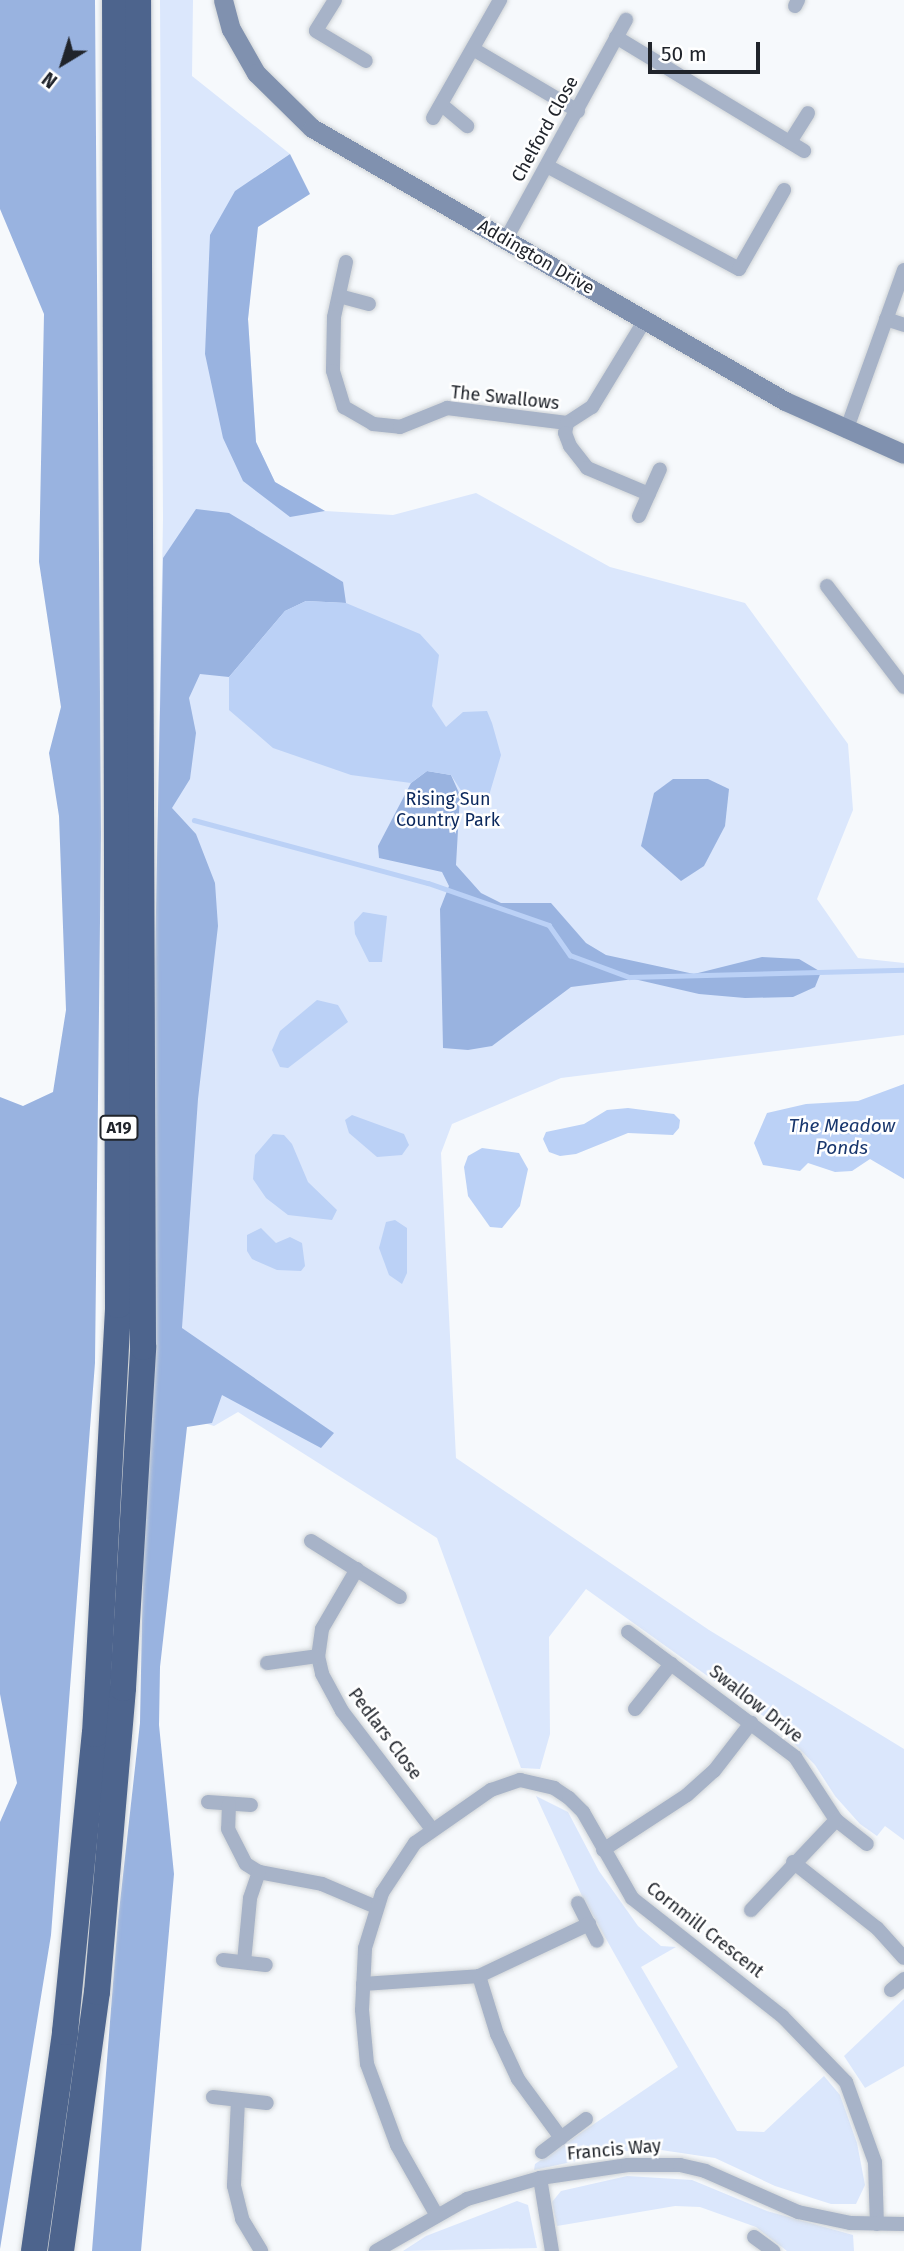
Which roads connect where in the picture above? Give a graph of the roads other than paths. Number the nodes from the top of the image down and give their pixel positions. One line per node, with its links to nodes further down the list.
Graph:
1 (115, 0): 80 (highway, A19)
2 (138, 0): 73 (highway, A19)
3 (223, 0): 19 (street, Addington Drive)
4 (500, 0): 8 (street)
5 (333, 1): 9 (street)
6 (626, 20): 7 (street, Chelford Close)
7 (616, 37): 11 (street, Chelford Close); 15 (street)
8 (473, 49): 10 (street); 11 (street)
9 (366, 61)
10 (442, 104): 13 (street); 14 (street)
11 (578, 111): 17 (street, Chelford Close)
12 (808, 113): 15 (street)
13 (433, 118)
14 (467, 126)
15 (790, 142): 16 (street)
16 (804, 150)
17 (547, 166): 18 (street); 19 (street, Chelford Close)
18 (785, 190)
19 (506, 239): 25 (street, Addington Drive)
20 (346, 262): 22 (street, The Swallows)
21 (904, 270): 24 (street)
22 (339, 296): 23 (street); 27 (street, The Swallows)
23 (369, 303)
24 (887, 318): 26 (street); 28 (street)
25 (645, 320): 27 (street, The Swallows); 28 (street, Addington Drive)
26 (904, 325)
27 (567, 423): 31 (street)
28 (846, 431): 29 (street, Addington Drive)
29 (904, 454)
30 (660, 469): 31 (street)
31 (649, 494): 32 (street)
32 (639, 516)
33 (827, 586): 34 (street)
34 (904, 687)
35 (312, 1541): 36 (street)
36 (357, 1569): 37 (street); 39 (street)
37 (400, 1597)
38 (628, 1632): 41 (street, Swallow Drive)
39 (318, 1656): 40 (street); 48 (street, Pedlars Close)
40 (267, 1663)
41 (671, 1664): 42 (street); 43 (street, Swallow Drive)
42 (635, 1709)
43 (751, 1723): 47 (street, Swallow Drive); 50 (street)
44 (208, 1802): 45 (street)
45 (229, 1804): 46 (street); 52 (street)
46 (250, 1805)
47 (836, 1820): 49 (street, Swallow Drive); 51 (street)
48 (432, 1829): 50 (street, Cornmill Crescent); 54 (street, Cornmill Crescent)
49 (867, 1844)
50 (603, 1850): 75 (street, Cornmill Crescent)
51 (793, 1862): 55 (street); 58 (street)
52 (259, 1872): 54 (street); 60 (street)
53 (578, 1903): 56 (street)
54 (376, 1907): 64 (street, Cornmill Crescent)
55 (751, 1910)
56 (589, 1924): 57 (street); 62 (street)
57 (597, 1941)
58 (904, 1958)
59 (223, 1960): 60 (street)
60 (244, 1962): 61 (street)
61 (266, 1965)
62 (478, 1976): 64 (street); 70 (street)
63 (904, 1979): 65 (street)
64 (363, 1984): 74 (street, Cornmill Crescent)
65 (891, 1990)
66 (213, 2097): 67 (street)
67 (238, 2100): 68 (street); 78 (street)
68 (267, 2102)
69 (586, 2119): 70 (street)
70 (561, 2138): 71 (street)
71 (542, 2152)
72 (540, 2178): 74 (street, Francis Way); 75 (street, Francis Way); 79 (street)
73 (68, 2213): 81 (highway, A19); 82 (highway)
74 (436, 2214): 83 (street, Francis Way)
75 (877, 2224): 76 (street, Francis Way)
76 (904, 2224)
77 (754, 2237): 84 (street)
78 (256, 2250)
79 (549, 2250)
80 (34, 2251)
81 (61, 2251)
82 (68, 2251)
83 (376, 2251)
84 (773, 2251)

